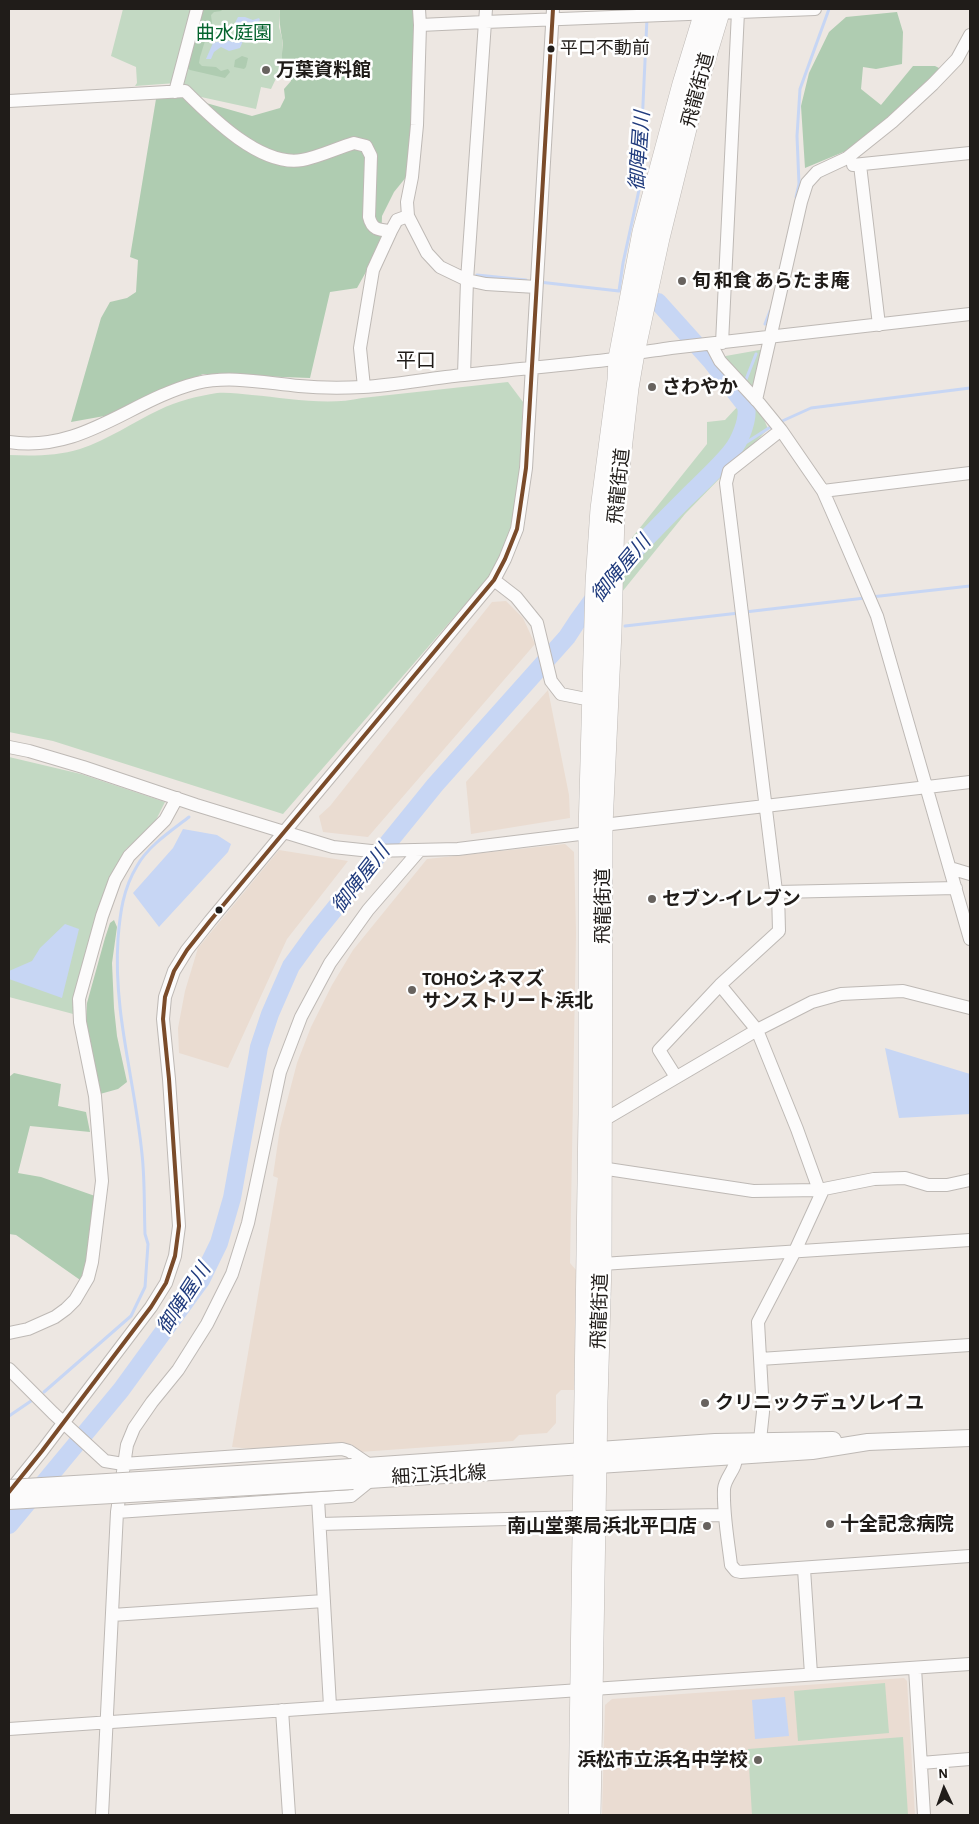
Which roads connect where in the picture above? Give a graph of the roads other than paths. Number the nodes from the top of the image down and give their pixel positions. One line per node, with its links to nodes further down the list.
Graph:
1 (197, 9): 10 (street)
2 (419, 9): 8 (street)
3 (486, 9): 7 (street)
4 (815, 9): 5 (street)
5 (717, 11): 6 (street); 22 (street); 23 (highway, 飛龍街道)
6 (553, 15): 7 (street); 18 (street)
7 (485, 22): 8 (street); 17 (street)
8 (420, 25): 15 (street)
9 (970, 35): 13 (street)
10 (175, 92): 11 (street); 16 (street)
11 (9, 101)
12 (970, 153): 14 (street)
13 (833, 164): 14 (street); 21 (street)
14 (860, 165): 20 (street)
15 (408, 216): 16 (street); 17 (street)
16 (390, 231): 26 (street)
17 (468, 280): 18 (street); 25 (street)
18 (536, 287): 24 (street)
19 (970, 314): 20 (street)
20 (879, 325): 21 (street)
21 (770, 338): 22 (street); 27 (street)
22 (716, 343): 23 (street); 27 (street)
23 (627, 356): 24 (street); 33 (highway, 飛龍街道); 39 (highway, 飛龍街道)
24 (533, 369): 25 (street); 32 (street)
25 (464, 375): 26 (street)
26 (364, 387): 29 (street)
27 (752, 395): 28 (street)
28 (781, 430): 31 (street); 38 (street)
29 (9, 442)
30 (970, 472): 31 (street)
31 (823, 490): 36 (street)
32 (494, 580): 33 (street); 40 (street)
33 (591, 700): 39 (highway, 飛龍街道)
34 (9, 747): 37 (street)
35 (970, 782): 36 (street)
36 (926, 787): 38 (street); 42 (street)
37 (177, 798): 40 (street); 58 (street)
38 (765, 806): 39 (street); 45 (street)
39 (596, 829): 41 (street); 51 (highway, 飛龍街道); 67 (highway, 飛龍街道)
40 (284, 831): 41 (street); 62 (street)
41 (413, 851): 68 (street)
42 (950, 868): 43 (street); 44 (street)
43 (970, 874)
44 (956, 888): 45 (street); 46 (street)
45 (778, 892): 47 (street)
46 (970, 939)
47 (720, 985): 49 (street); 50 (street)
48 (970, 1008): 49 (street)
49 (757, 1030): 50 (street); 54 (street)
50 (676, 1077): 51 (street)
51 (602, 1121): 52 (highway, 飛龍街道)
52 (601, 1168): 54 (street); 57 (highway, 飛龍街道)
53 (970, 1180): 54 (street)
54 (821, 1190): 56 (street)
55 (970, 1240): 56 (street)
56 (795, 1251): 57 (street); 60 (street)
57 (602, 1264): 67 (highway, 飛龍街道)
58 (9, 1333)
59 (970, 1345): 60 (street)
60 (760, 1359): 64 (street)
61 (9, 1369): 62 (street)
62 (63, 1421): 68 (street); 71 (street)
63 (970, 1438): 65 (main road, 細江浜北線)
64 (760, 1440): 65 (main road, 細江浜北線); 67 (main road, 細江浜北線)
65 (868, 1442): 66 (main road, 細江浜北線)
66 (736, 1456): 67 (main road, 細江浜北線); 75 (street)
67 (590, 1458): 69 (main road, 細江浜北線); 76 (highway, 飛龍街道)
68 (124, 1464): 69 (street); 74 (street)
69 (372, 1473): 70 (main road, 細江浜北線); 72 (street)
70 (352, 1474): 71 (main road, 細江浜北線, bridge); 73 (main road, 細江浜北線, bridge)
71 (9, 1490)
72 (318, 1498): 74 (street); 77 (street)
73 (9, 1501)
74 (117, 1512): 81 (street)
75 (725, 1515): 76 (street); 79 (street)
76 (590, 1517): 77 (street); 85 (highway, 飛龍街道)
77 (320, 1524): 80 (street)
78 (970, 1556): 79 (street)
79 (804, 1568): 84 (street)
80 (324, 1601): 81 (street); 86 (street)
81 (112, 1615): 88 (street)
82 (970, 1664): 83 (street)
83 (915, 1668): 84 (street); 91 (street)
84 (811, 1674): 85 (street)
85 (586, 1689): 86 (street); 94 (highway, 飛龍街道); 95 (highway, 飛龍街道)
86 (330, 1706): 87 (street)
87 (282, 1710): 88 (street); 93 (street)
88 (106, 1722): 89 (street); 92 (street)
89 (9, 1729)
90 (970, 1759): 91 (street)
91 (921, 1763): 96 (street)
92 (102, 1815)
93 (289, 1815)
94 (578, 1815)
95 (591, 1815)
96 (924, 1815)

